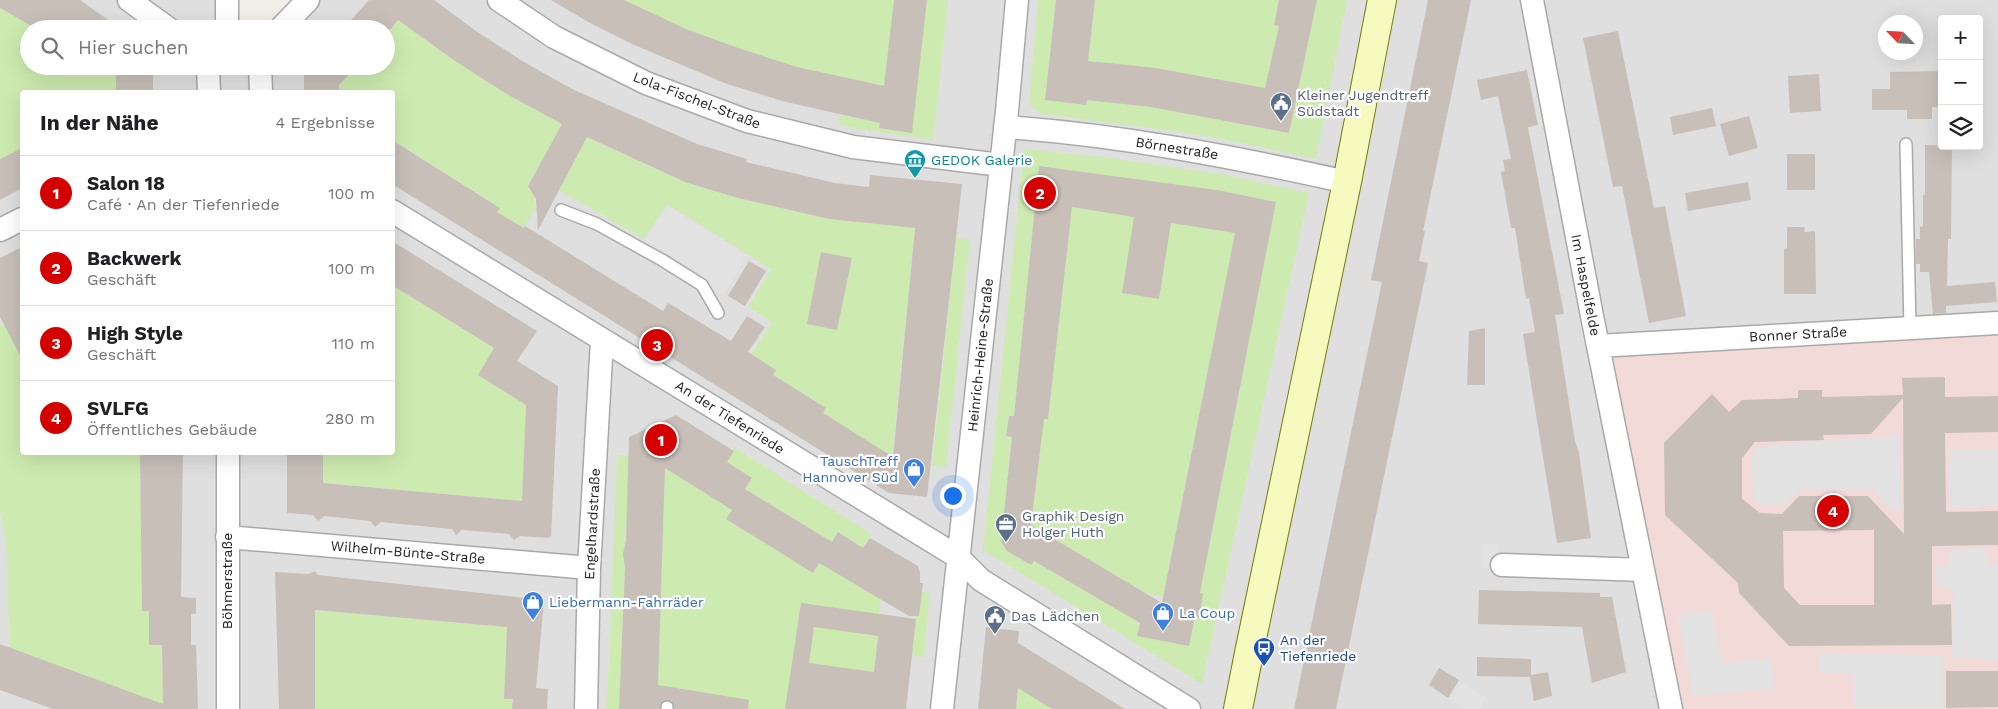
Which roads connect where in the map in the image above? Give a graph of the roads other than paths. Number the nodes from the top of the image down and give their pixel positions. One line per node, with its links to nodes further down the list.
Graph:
1 (128, 0): 8 (street)
2 (227, 0): 9 (street)
3 (308, 0): 10 (street)
4 (499, 0): 17 (street, Lola-Fischel-Straße)
5 (1017, 0): 15 (street, Heinrich-Heine-Straße)
6 (1382, 0): 18 (street)
7 (1532, 0): 27 (street, Im Haspelfelde)
8 (156, 20)
9 (228, 20)
10 (289, 20)
11 (208, 75): 13 (street)
12 (261, 75): 14 (street)
13 (208, 90)
14 (262, 90)
15 (1005, 127): 17 (street, Heinrich-Heine-Straße); 18 (street, Börnestraße)
16 (1906, 144): 25 (lane)
17 (1001, 165): 30 (street, Heinrich-Heine-Straße)
18 (1346, 182): 38 (street)
19 (561, 210): 23 (lane)
20 (395, 213): 26 (street, An der Tiefenriede)
21 (20, 220): 22 (street)
22 (0, 230)
23 (718, 313)
24 (1998, 323): 25 (street, Bonner Straße)
25 (1910, 328): 27 (street, Bonner Straße)
26 (602, 340): 30 (street, An der Tiefenriede); 32 (street, Engelhardstraße)
27 (1598, 346): 33 (street, Im Haspelfelde)
28 (228, 455): 29 (street, Böhmerstraße)
29 (227, 537): 32 (street, Wilhelm-Bünte-Straße); 34 (street, Böhmerstraße)
30 (958, 557): 36 (street, Heinrich-Heine-Straße); 37 (street, An der Tiefenriede)
31 (1502, 565): 33 (street)
32 (589, 568): 35 (street, Engelhardstraße)
33 (1643, 570): 39 (street, Im Haspelfelde)
34 (228, 709)
35 (586, 709)
36 (942, 709)
37 (1189, 709)
38 (1238, 709)
39 (1671, 709)

